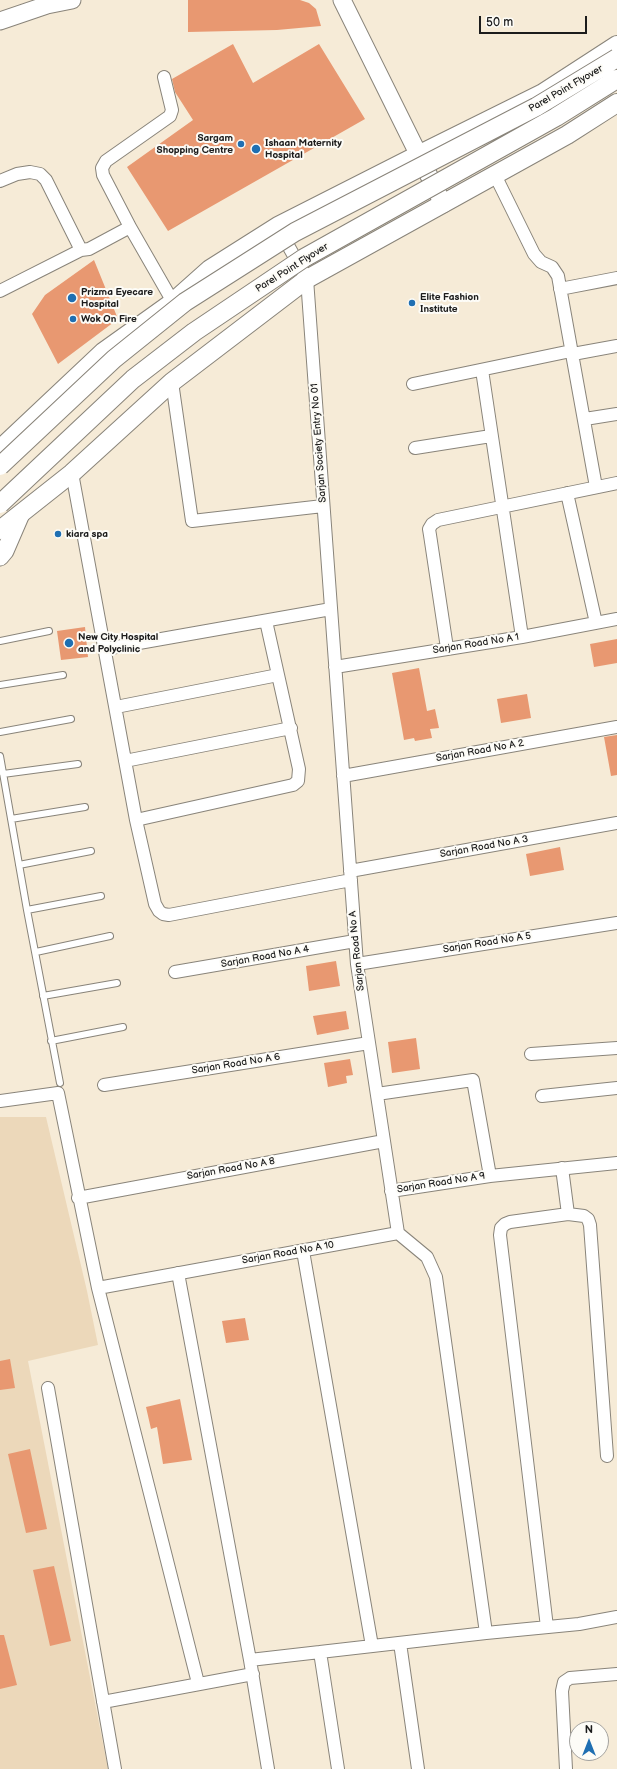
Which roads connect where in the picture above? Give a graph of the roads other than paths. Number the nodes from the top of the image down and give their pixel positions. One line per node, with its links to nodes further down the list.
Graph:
1 (72, 0): 3 (street)
2 (342, 0): 10 (street)
3 (46, 2): 4 (street)
4 (0, 21)
5 (617, 45): 10 (main road)
6 (617, 58): 32 (main road, Parel Point Flyover, bridge)
7 (164, 77): 15 (street)
8 (617, 79): 37 (main road, Parel Point Flyover, bridge)
9 (617, 103): 11 (main road)
10 (418, 154): 13 (street); 14 (main road)
11 (495, 175): 13 (main road); 19 (street)
12 (0, 181): 16 (street)
13 (443, 204): 18 (main road)
14 (278, 226): 18 (street, Sarjan Society Entry No 01); 21 (main road)
15 (130, 227): 16 (street); 21 (street)
16 (80, 250): 20 (street)
17 (617, 278): 19 (street)
18 (307, 279): 25 (main road); 38 (street, Sarjan Society Entry No 01)
19 (560, 288): 23 (street)
20 (0, 290)
21 (173, 302): 30 (main road)
22 (617, 346): 23 (street)
23 (572, 352): 24 (street); 28 (street)
24 (482, 370): 26 (street); 29 (street)
25 (172, 382): 33 (main road); 38 (street)
26 (413, 384)
27 (617, 414): 28 (street)
28 (585, 419): 35 (street)
29 (491, 436): 31 (street); 39 (street)
30 (0, 448)
31 (415, 448)
32 (0, 466)
33 (72, 473): 40 (main road); 51 (street)
34 (617, 484): 35 (street)
35 (596, 487): 36 (street)
36 (567, 493): 39 (street); 46 (street)
37 (0, 504)
38 (323, 506): 43 (street, Sarjan Society Entry No 01)
39 (502, 506): 48 (street); 50 (street)
40 (21, 514): 41 (main road); 42 (street)
41 (0, 530)
42 (0, 557)
43 (331, 609): 45 (street); 52 (street, Sarjan Society Entry No 01)
44 (617, 619): 46 (street, Sarjan Road No A 1)
45 (266, 621): 51 (street); 54 (street)
46 (596, 623): 48 (street, Sarjan Road No A 1)
47 (48, 631): 49 (lane)
48 (522, 637): 50 (street, Sarjan Road No A 1)
49 (0, 641)
50 (447, 648): 52 (street, Sarjan Road No A 1)
51 (105, 649): 56 (street)
52 (335, 667): 65 (street, Sarjan Road No A)
53 (63, 675): 55 (lane)
54 (278, 675): 56 (street); 59 (street)
55 (0, 686)
56 (116, 707): 62 (street)
57 (71, 719): 60 (lane)
58 (617, 727): 65 (street, Sarjan Road No A 2)
59 (290, 728): 62 (street); 68 (street)
60 (0, 732)
61 (0, 756): 64 (lane)
62 (125, 761): 68 (street)
63 (78, 764): 64 (lane)
64 (3, 774): 67 (lane)
65 (343, 776): 72 (street, Sarjan Road No A)
66 (85, 807): 67 (lane)
67 (11, 819): 71 (lane)
68 (136, 820): 72 (street, Sarjan Road No A 3)
69 (617, 823): 72 (street, Sarjan Road No A 3)
70 (91, 851): 71 (lane)
71 (19, 865): 74 (lane)
72 (350, 875): 77 (street, Sarjan Road No A)
73 (101, 896): 74 (lane)
74 (27, 910): 78 (lane)
75 (617, 923): 79 (street, Sarjan Road No A 5)
76 (110, 936): 78 (lane)
77 (355, 941): 79 (street, Sarjan Road No A); 80 (street, Sarjan Road No A 4)
78 (36, 952): 82 (lane)
79 (357, 964): 85 (street, Sarjan Road No A)
80 (175, 972)
81 (117, 983): 82 (lane)
82 (43, 996): 84 (lane)
83 (123, 1028): 84 (lane)
84 (51, 1041): 88 (lane)
85 (369, 1043): 89 (street, Sarjan Road No A 6); 91 (street, Sarjan Road No A)
86 (617, 1048): 87 (street)
87 (531, 1054)
88 (60, 1082)
89 (104, 1085)
90 (617, 1088): 92 (street)
91 (377, 1094): 94 (street, Sarjan Road No A); 97 (street)
92 (542, 1096)
93 (0, 1101): 99 (street)
94 (384, 1141): 98 (street, Sarjan Road No A); 99 (street, Sarjan Road No A 8)
95 (617, 1163): 96 (street, Sarjan Road No A 9)
96 (562, 1168): 97 (street, Sarjan Road No A 9); 100 (street)
97 (490, 1176): 98 (street, Sarjan Road No A 9)
98 (391, 1191): 101 (street, Sarjan Road No A)
99 (78, 1198): 104 (street)
100 (568, 1214): 106 (street); 108 (street)
101 (398, 1233): 102 (street, Sarjan Road No A 10); 109 (street)
102 (303, 1251): 103 (street, Sarjan Road No A 10); 111 (street)
103 (178, 1273): 104 (street, Sarjan Road No A 10); 113 (street)
104 (98, 1288): 116 (street)
105 (48, 1388): 117 (street)
106 (607, 1456)
107 (617, 1616): 108 (street)
108 (547, 1627): 109 (street)
109 (486, 1633): 110 (street)
110 (400, 1643): 111 (street); 121 (street)
111 (372, 1646): 112 (street)
112 (320, 1652): 113 (street); 120 (street)
113 (250, 1660): 114 (street)
114 (253, 1674): 116 (street); 119 (street)
115 (617, 1674): 122 (street)
116 (198, 1683): 117 (street)
117 (103, 1702): 118 (street)
118 (115, 1769)
119 (268, 1769)
120 (338, 1769)
121 (418, 1769)
122 (566, 1769)

